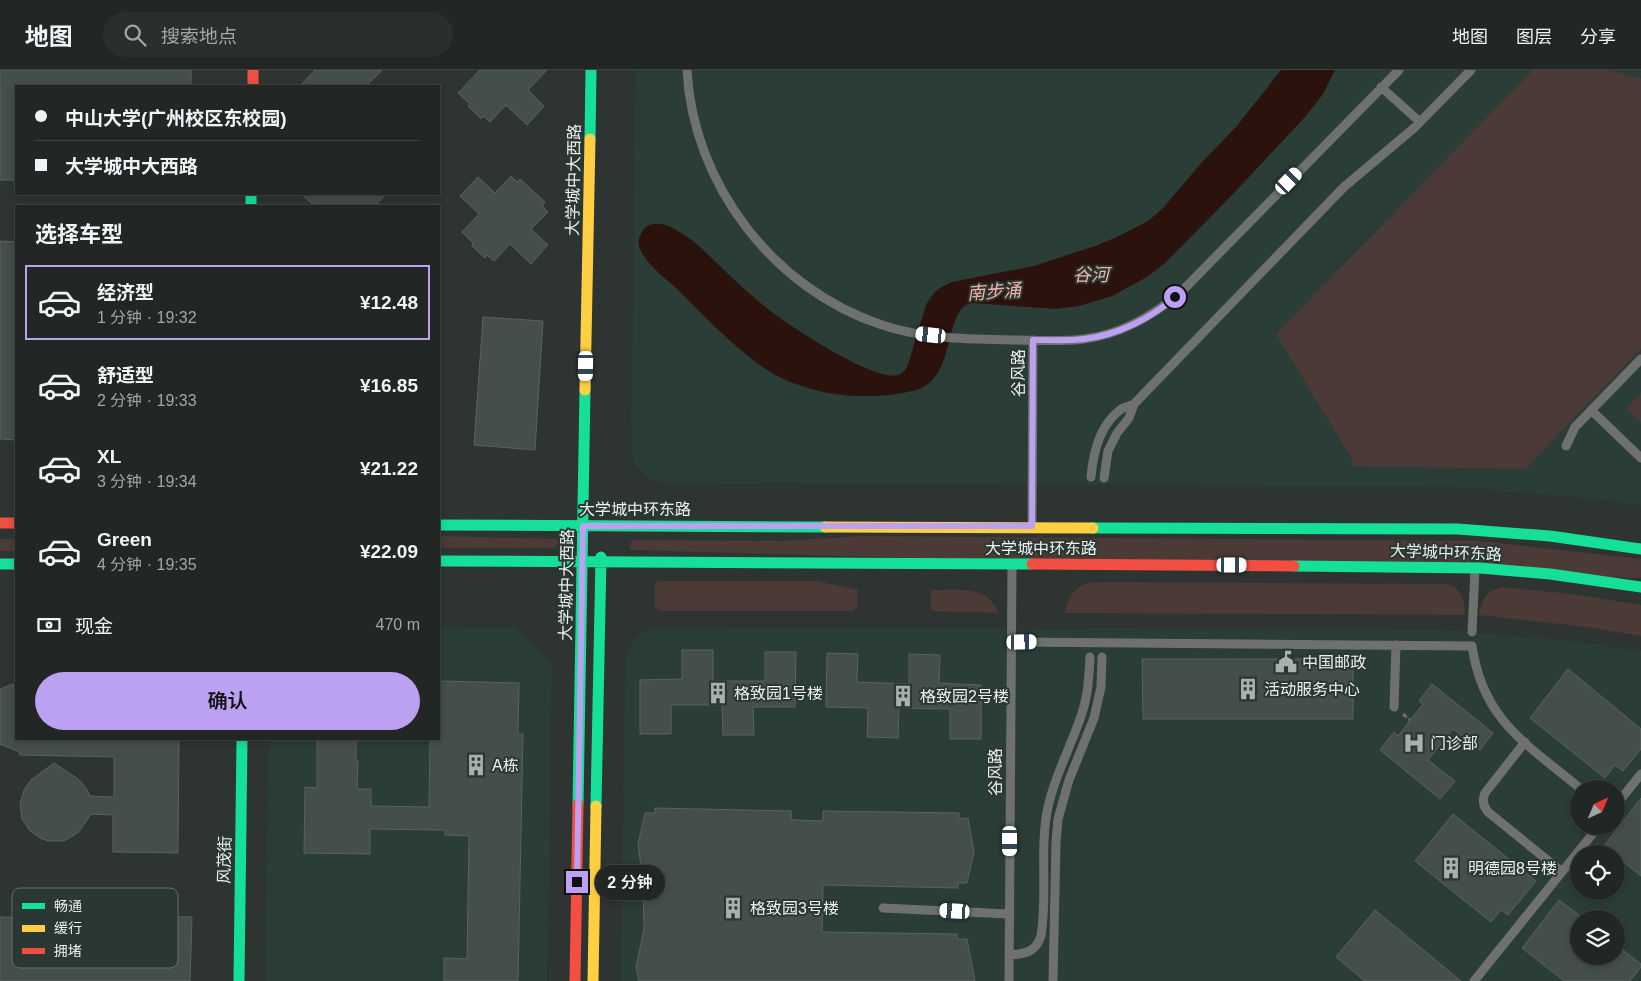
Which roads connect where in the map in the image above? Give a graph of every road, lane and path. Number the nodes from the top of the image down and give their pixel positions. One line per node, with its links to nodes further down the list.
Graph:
1 (253, 70): 6 (main road)
2 (591, 70): 20 (main road, 大学城中大西路)
3 (687, 70): 9 (lane)
4 (1399, 70): 7 (lane)
5 (1471, 70): 8 (lane)
6 (253, 85)
7 (1381, 87): 8 (lane); 9 (lane)
8 (1420, 122): 11 (lane)
9 (1033, 340): 21 (lane, 谷风路)
10 (1641, 358): 12 (lane)
11 (1134, 404): 15 (lane); 16 (lane)
12 (1591, 410): 13 (lane); 14 (lane)
13 (1566, 446)
14 (1641, 458)
15 (1091, 477)
16 (1104, 478)
17 (0, 523): 18 (main road)
18 (15, 524)
19 (440, 525): 20 (main road, 大学城中环东路)
20 (583, 526): 22 (main road, 大学城中环东路); 25 (main road, 大学城中大西路)
21 (1032, 526): 22 (main road, 大学城中环东路); 23 (main road, 大学城中环东路)
22 (601, 530): 26 (main road)
23 (1641, 549)
24 (440, 561): 25 (main road, 大学城中环东路)
25 (582, 562): 26 (main road, 大学城中环东路); 49 (main road, 大学城中大西路)
26 (601, 562): 29 (main road, 大学城中环东路); 50 (main road)
27 (0, 564): 28 (main road)
28 (15, 564)
29 (1012, 564): 30 (main road, 大学城中环东路); 33 (lane, 谷风路)
30 (1475, 567): 31 (main road, 大学城中环东路); 32 (lane)
31 (1641, 587)
32 (1472, 632)
33 (1011, 642): 34 (lane); 46 (lane, 谷风路)
34 (1396, 645): 37 (lane); 39 (lane)
35 (1090, 657): 47 (lane)
36 (1102, 657): 52 (lane)
37 (1394, 706)
38 (242, 740): 48 (main road, 风茂街)
39 (1525, 742): 41 (lane); 44 (lane)
40 (1641, 774): 42 (lane)
41 (1570, 780)
42 (1625, 794)
43 (1592, 835): 44 (lane)
44 (1562, 872): 53 (lane)
45 (883, 908): 46 (lane)
46 (1009, 914): 47 (lane, 谷风路)
47 (1009, 955): 51 (lane, 谷风路)
48 (239, 981)
49 (575, 981)
50 (593, 981)
51 (1009, 981)
52 (1053, 981)
53 (1474, 981)

